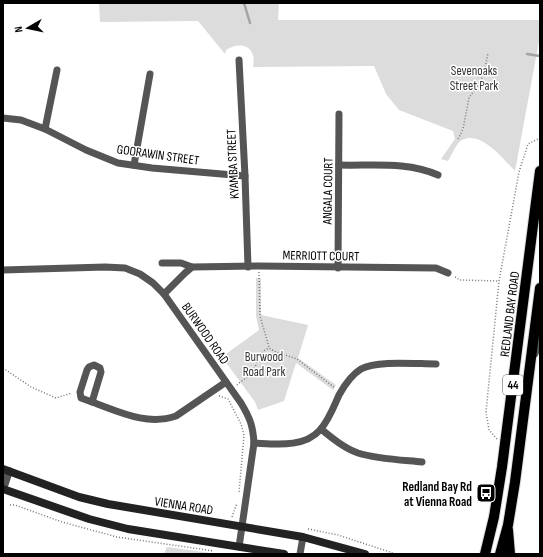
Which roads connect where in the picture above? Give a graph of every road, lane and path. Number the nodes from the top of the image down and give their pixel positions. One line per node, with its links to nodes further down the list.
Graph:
1 (488, 53): 9 (path)
2 (239, 60): 14 (street, KYAMBA STREET)
3 (57, 70): 7 (street)
4 (150, 74): 10 (street)
5 (340, 114): 11 (street, ANGALA COURT)
6 (3, 118): 7 (street, GOORAWIN STREET)
7 (45, 129): 10 (street, GOORAWIN STREET)
8 (540, 138): 22 (path)
9 (458, 139)
10 (134, 165): 14 (street, GOORAWIN STREET)
11 (339, 165): 13 (street); 19 (street, ANGALA COURT)
12 (540, 171): 38 (main road, REDLAND BAY ROAD / 44)
13 (438, 175)
14 (245, 176): 17 (street, KYAMBA STREET)
15 (162, 263): 18 (street, MERRIOTT COURT)
16 (258, 266): 17 (street, MERRIOTT COURT); 19 (street, MERRIOTT COURT); 26 (path)
17 (248, 267): 18 (street, MERRIOTT COURT)
18 (192, 268): 24 (street)
19 (338, 268): 21 (street, MERRIOTT COURT)
20 (3, 270): 24 (street, BURWOOD ROAD)
21 (448, 273): 22 (path)
22 (499, 281): 38 (path)
23 (540, 288): 29 (main road, REDLAND BAY ROAD / 44)
24 (164, 294): 30 (street, BURWOOD ROAD)
25 (540, 339): 29 (street)
26 (269, 348): 31 (path); 33 (path)
27 (436, 364): 33 (street)
28 (3, 368): 32 (path)
29 (529, 369): 45 (main road, REDLAND BAY ROAD / 44)
30 (226, 382): 31 (street, BURWOOD ROAD); 35 (street)
31 (231, 389): 37 (street, BURWOOD ROAD)
32 (80, 392): 35 (street); 35 (street)
33 (341, 392): 36 (street)
34 (218, 394): 42 (path)
35 (92, 402)
36 (321, 429): 37 (street); 39 (street)
37 (254, 443): 46 (street, BURWOOD ROAD)
38 (505, 448): 52 (main road, REDLAND BAY ROAD / 44)
39 (422, 462)
40 (6, 470): 41 (street); 46 (main road, VIENNA ROAD)
41 (3, 489): 48 (main road)
42 (238, 495)
43 (238, 502): 44 (path)
44 (228, 516)
45 (508, 524): 53 (main road, REDLAND BAY ROAD / 44); 54 (main road)
46 (242, 526): 47 (main road, VIENNA ROAD); 48 (street, BURWOOD ROAD)
47 (303, 537): 50 (street); 51 (main road, VIENNA ROAD)
48 (240, 547): 49 (main road)
49 (284, 554)
50 (300, 554)
51 (366, 554)
52 (486, 554)
53 (500, 554)
54 (510, 554)

